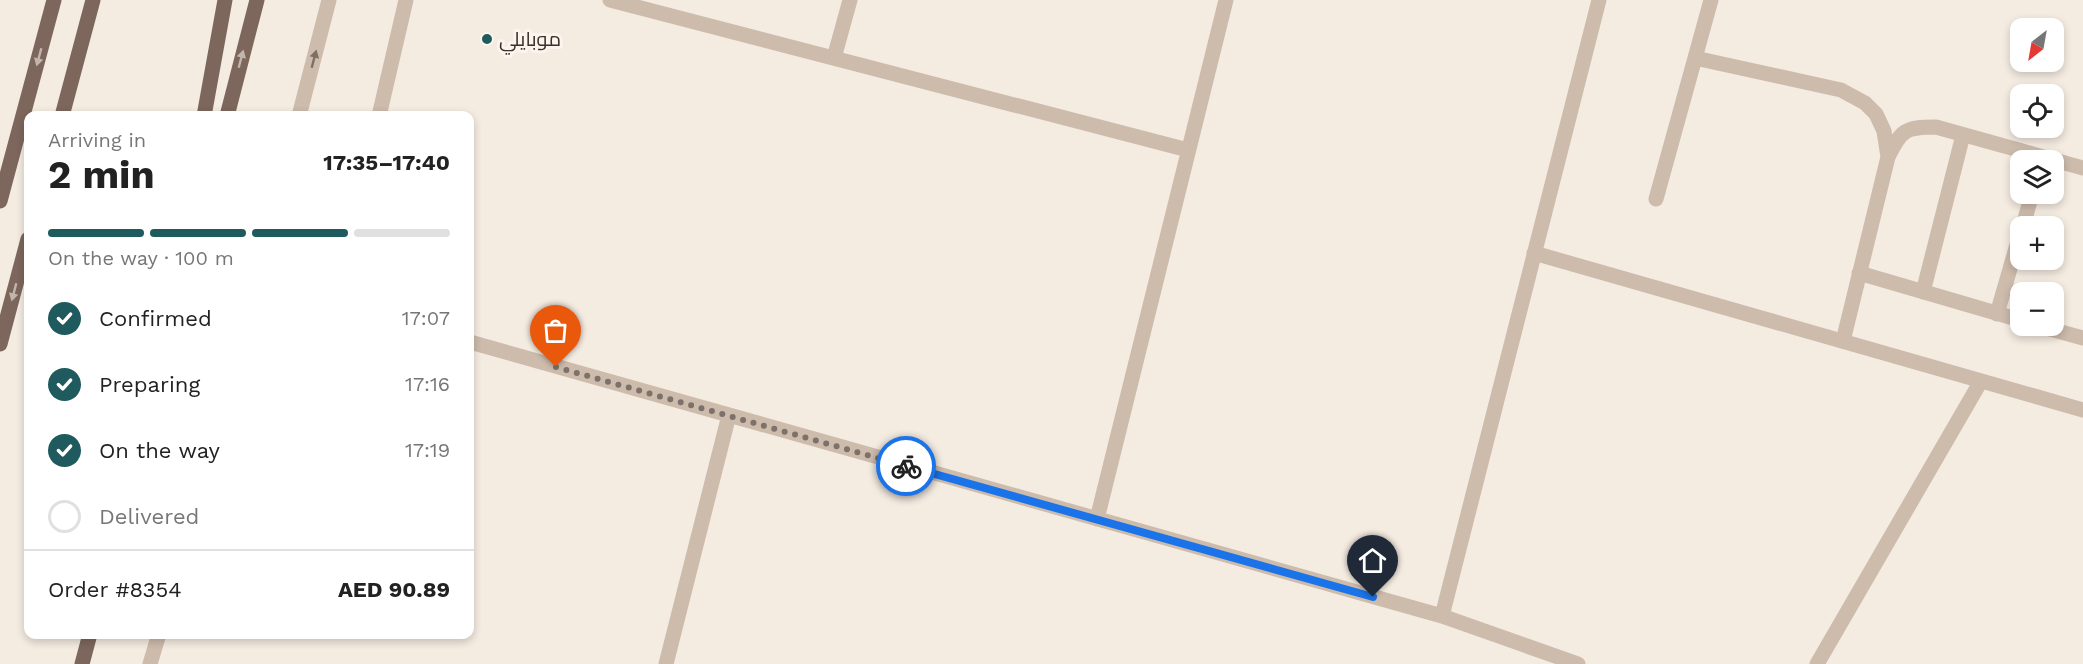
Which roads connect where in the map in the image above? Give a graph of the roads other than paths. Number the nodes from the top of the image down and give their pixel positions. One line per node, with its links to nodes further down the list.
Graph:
1 (54, 0): 14 (main road, one-way to 14)
2 (93, 0): 15 (main road)
3 (225, 0): 16 (main road)
4 (257, 0): 17 (main road, one-way to 4)
5 (329, 0): 18 (street, one-way to 5)
6 (406, 0): 19 (street)
7 (610, 0): 12 (street)
8 (849, 0): 12 (street)
9 (1226, 0): 22 (street)
10 (1599, 0): 29 (street)
11 (1711, 0): 13 (street)
12 (834, 58): 22 (street)
13 (1695, 58): 24 (street); 27 (street)
14 (24, 111)
15 (63, 111)
16 (205, 111)
17 (227, 111)
18 (300, 111)
19 (380, 111)
20 (24, 112): 28 (main road, one-way to 28)
21 (1963, 135): 23 (street); 24 (street); 33 (street)
22 (1188, 150): 44 (street)
23 (2013, 150)
24 (1888, 157): 32 (street)
25 (2064, 164): 26 (street)
26 (2083, 168)
27 (1656, 199)
28 (0, 201)
29 (1534, 253): 38 (street); 45 (street)
30 (24, 254): 40 (main road, one-way to 40)
31 (2010, 269): 34 (street)
32 (1859, 273): 33 (street); 38 (street)
33 (1923, 292): 34 (street)
34 (1997, 314): 35 (street)
35 (2010, 317)
36 (2064, 331): 37 (street)
37 (2082, 334)
38 (1843, 341): 41 (street)
39 (474, 343): 43 (street)
40 (0, 344)
41 (1981, 381): 42 (street); 52 (street)
42 (2083, 410)
43 (729, 416): 44 (street); 50 (street)
44 (1097, 519): 45 (street)
45 (1442, 616): 51 (street)
46 (89, 639): 48 (main road)
47 (158, 639): 49 (street)
48 (82, 664)
49 (150, 664)
50 (666, 664)
51 (1578, 664)
52 (1817, 664)

